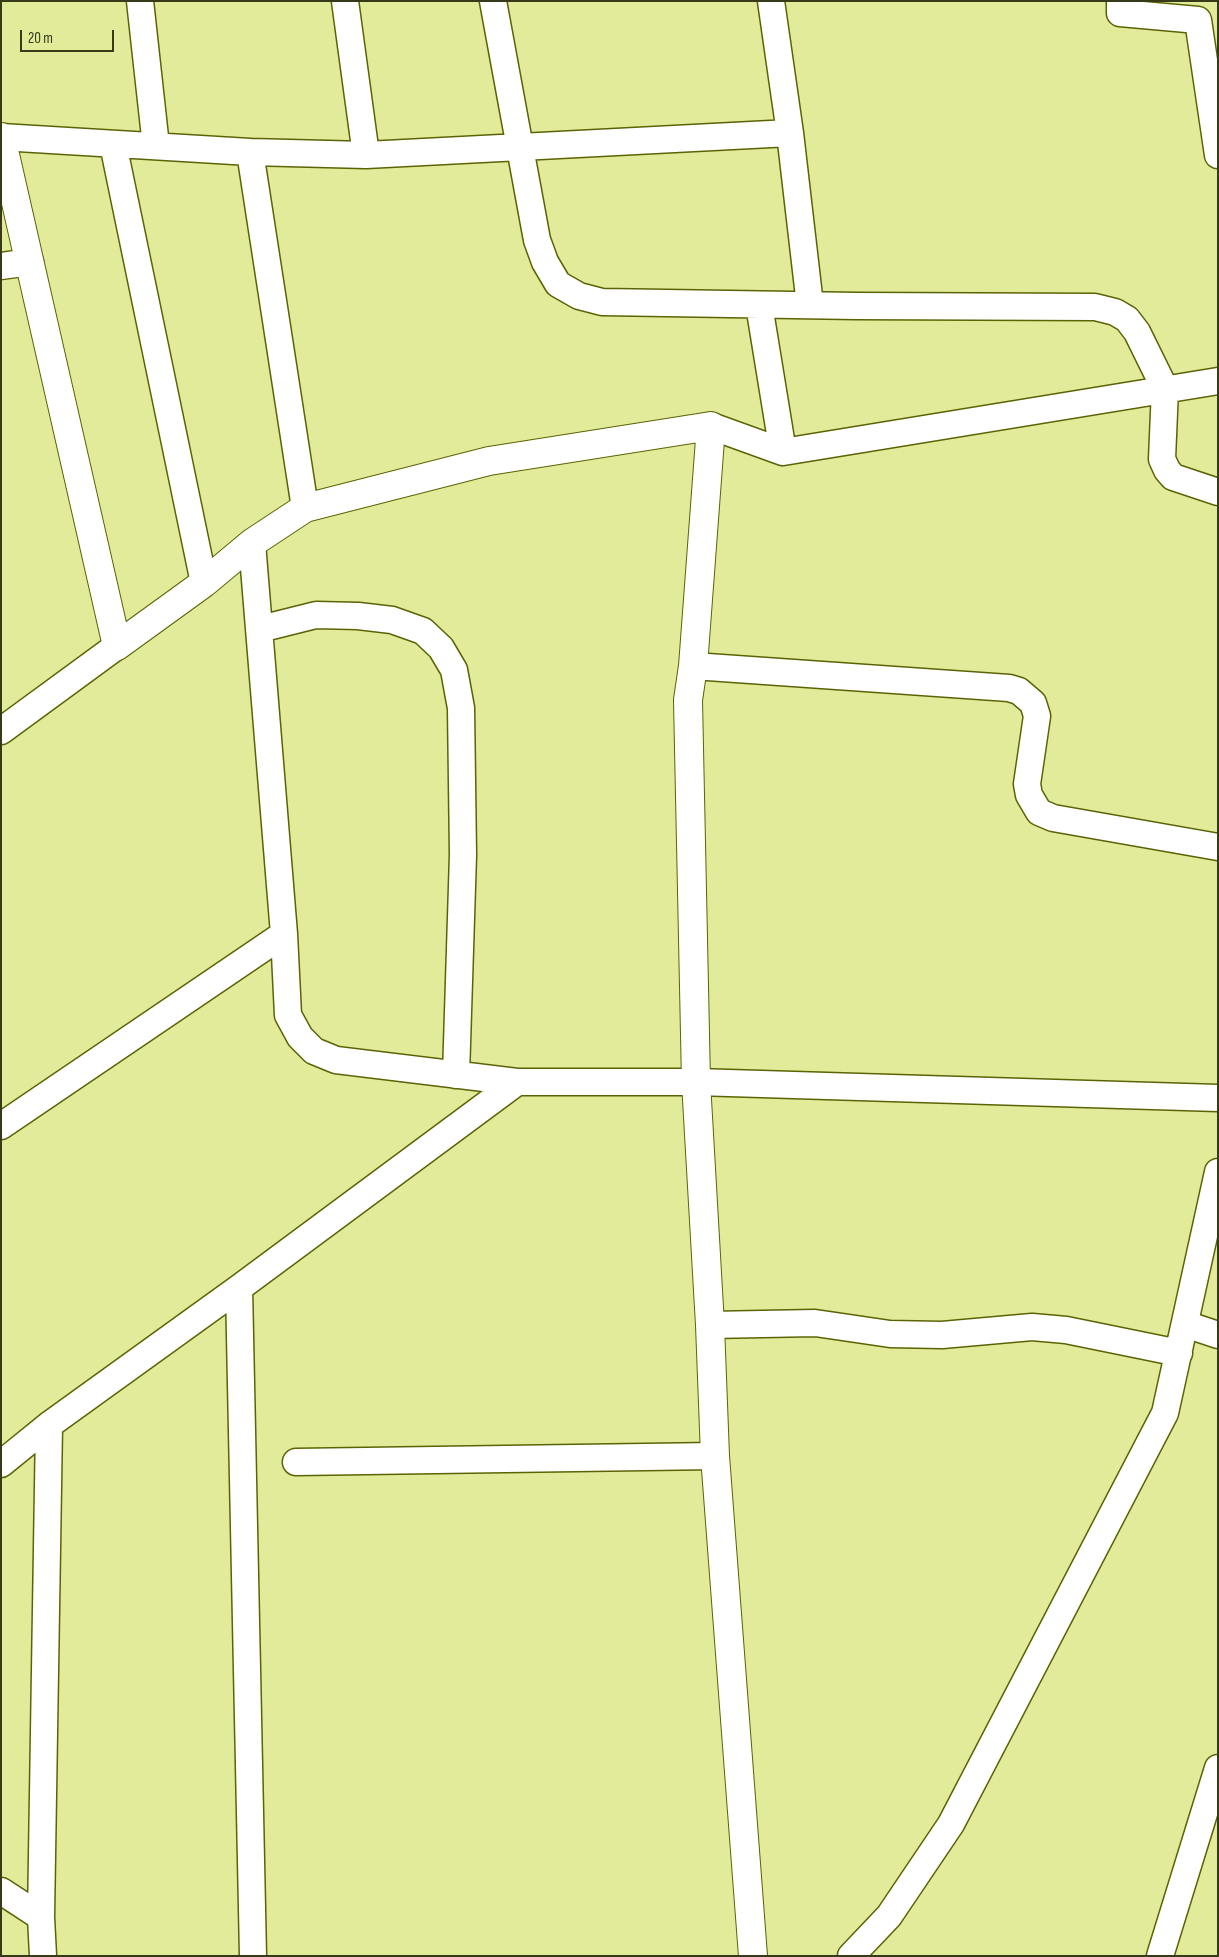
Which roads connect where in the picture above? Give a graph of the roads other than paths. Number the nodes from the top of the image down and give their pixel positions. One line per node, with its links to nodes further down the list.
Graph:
1 (140, 1): 9 (street)
2 (345, 1): 12 (street)
3 (493, 1): 10 (street)
4 (771, 1): 6 (street)
5 (1120, 1): 13 (street)
6 (790, 133): 10 (street); 17 (street)
7 (1, 137): 8 (street); 14 (main road)
8 (113, 144): 9 (street); 25 (street)
9 (156, 146): 11 (street)
10 (520, 147): 12 (street); 16 (street)
11 (250, 152): 12 (street); 23 (street)
12 (366, 155)
13 (1218, 155)
14 (30, 262): 15 (street); 27 (main road)
15 (1, 266)
16 (759, 305): 17 (street); 21 (street)
17 (810, 305): 19 (street)
18 (1218, 381): 19 (street)
19 (1165, 389): 21 (street); 22 (street)
20 (711, 426): 21 (street); 23 (main road); 28 (main road)
21 (783, 452)
22 (1218, 492)
23 (305, 508): 24 (main road)
24 (252, 543): 25 (main road); 26 (street)
25 (204, 583): 27 (main road)
26 (260, 629): 31 (street); 32 (street)
27 (117, 646): 29 (street)
28 (693, 666): 30 (street); 34 (main road)
29 (1, 731)
30 (1218, 847)
31 (284, 934): 32 (street); 36 (street)
32 (456, 1075): 33 (street)
33 (517, 1082): 34 (street); 38 (street)
34 (696, 1082): 35 (street); 40 (main road)
35 (1218, 1098)
36 (1, 1126)
37 (1218, 1172): 39 (street)
38 (239, 1288): 43 (street); 51 (street)
39 (1185, 1324): 41 (street); 42 (street)
40 (710, 1325): 42 (street); 44 (main road)
41 (1218, 1334)
42 (1179, 1353): 53 (street)
43 (49, 1425): 46 (street); 49 (street)
44 (715, 1456): 45 (street); 52 (main road)
45 (296, 1462)
46 (1, 1464)
47 (1218, 1768): 54 (street)
48 (1, 1891): 49 (street)
49 (41, 1917): 50 (street)
50 (43, 1956)
51 (253, 1956)
52 (752, 1956)
53 (851, 1956)
54 (1160, 1956)

